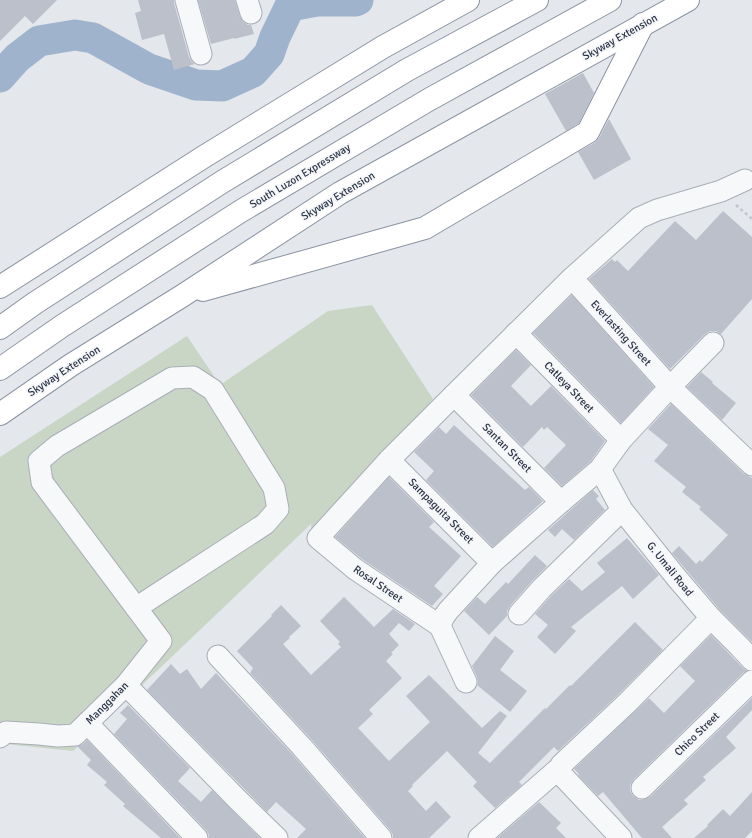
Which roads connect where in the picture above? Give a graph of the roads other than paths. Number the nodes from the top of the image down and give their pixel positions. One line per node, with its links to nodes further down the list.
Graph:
1 (186, 0): 7 (street)
2 (468, 0): 10 (highway)
3 (537, 0): 12 (highway)
4 (610, 0): 15 (highway, South Luzon Expressway)
5 (685, 1): 6 (highway, Skyway Extension)
6 (643, 24): 11 (highway, Skyway Extension); 11 (highway)
7 (201, 54)
8 (745, 180): 9 (street)
9 (572, 278): 13 (street); 16 (street, Everlasting Street)
10 (0, 287)
11 (182, 296): 18 (highway, Skyway Extension)
12 (0, 328)
13 (516, 333): 17 (street); 19 (street, Catleya Street)
14 (713, 343): 16 (street)
15 (0, 369)
16 (670, 387): 19 (street); 21 (street, Everlasting Street)
17 (454, 395): 20 (street); 23 (street, Santan Street)
18 (0, 414)
19 (621, 440): 22 (street)
20 (389, 460): 25 (street, Sampaguita Street); 29 (street, Rosal Street)
21 (752, 466)
22 (600, 469): 23 (street); 24 (street, G. Umali Road)
23 (561, 502): 25 (street)
24 (622, 510): 27 (street); 28 (street, G. Umali Road)
25 (492, 563): 29 (street)
26 (136, 608): 26 (street); 34 (street, Manggahan)
27 (518, 614)
28 (711, 618): 30 (street, G. Umali Road); 37 (street)
29 (440, 626): 33 (street)
30 (748, 646)
31 (218, 656): 41 (street)
32 (752, 680): 38 (street, Chico Street)
33 (466, 682)
34 (126, 685): 35 (street, Manggahan); 40 (street)
35 (87, 723): 36 (street, Manggahan); 39 (street)
36 (0, 737)
37 (561, 765)
38 (642, 788)
39 (197, 838)
40 (277, 838)
41 (381, 838)
42 (479, 838): 43 (street)
43 (622, 838)

